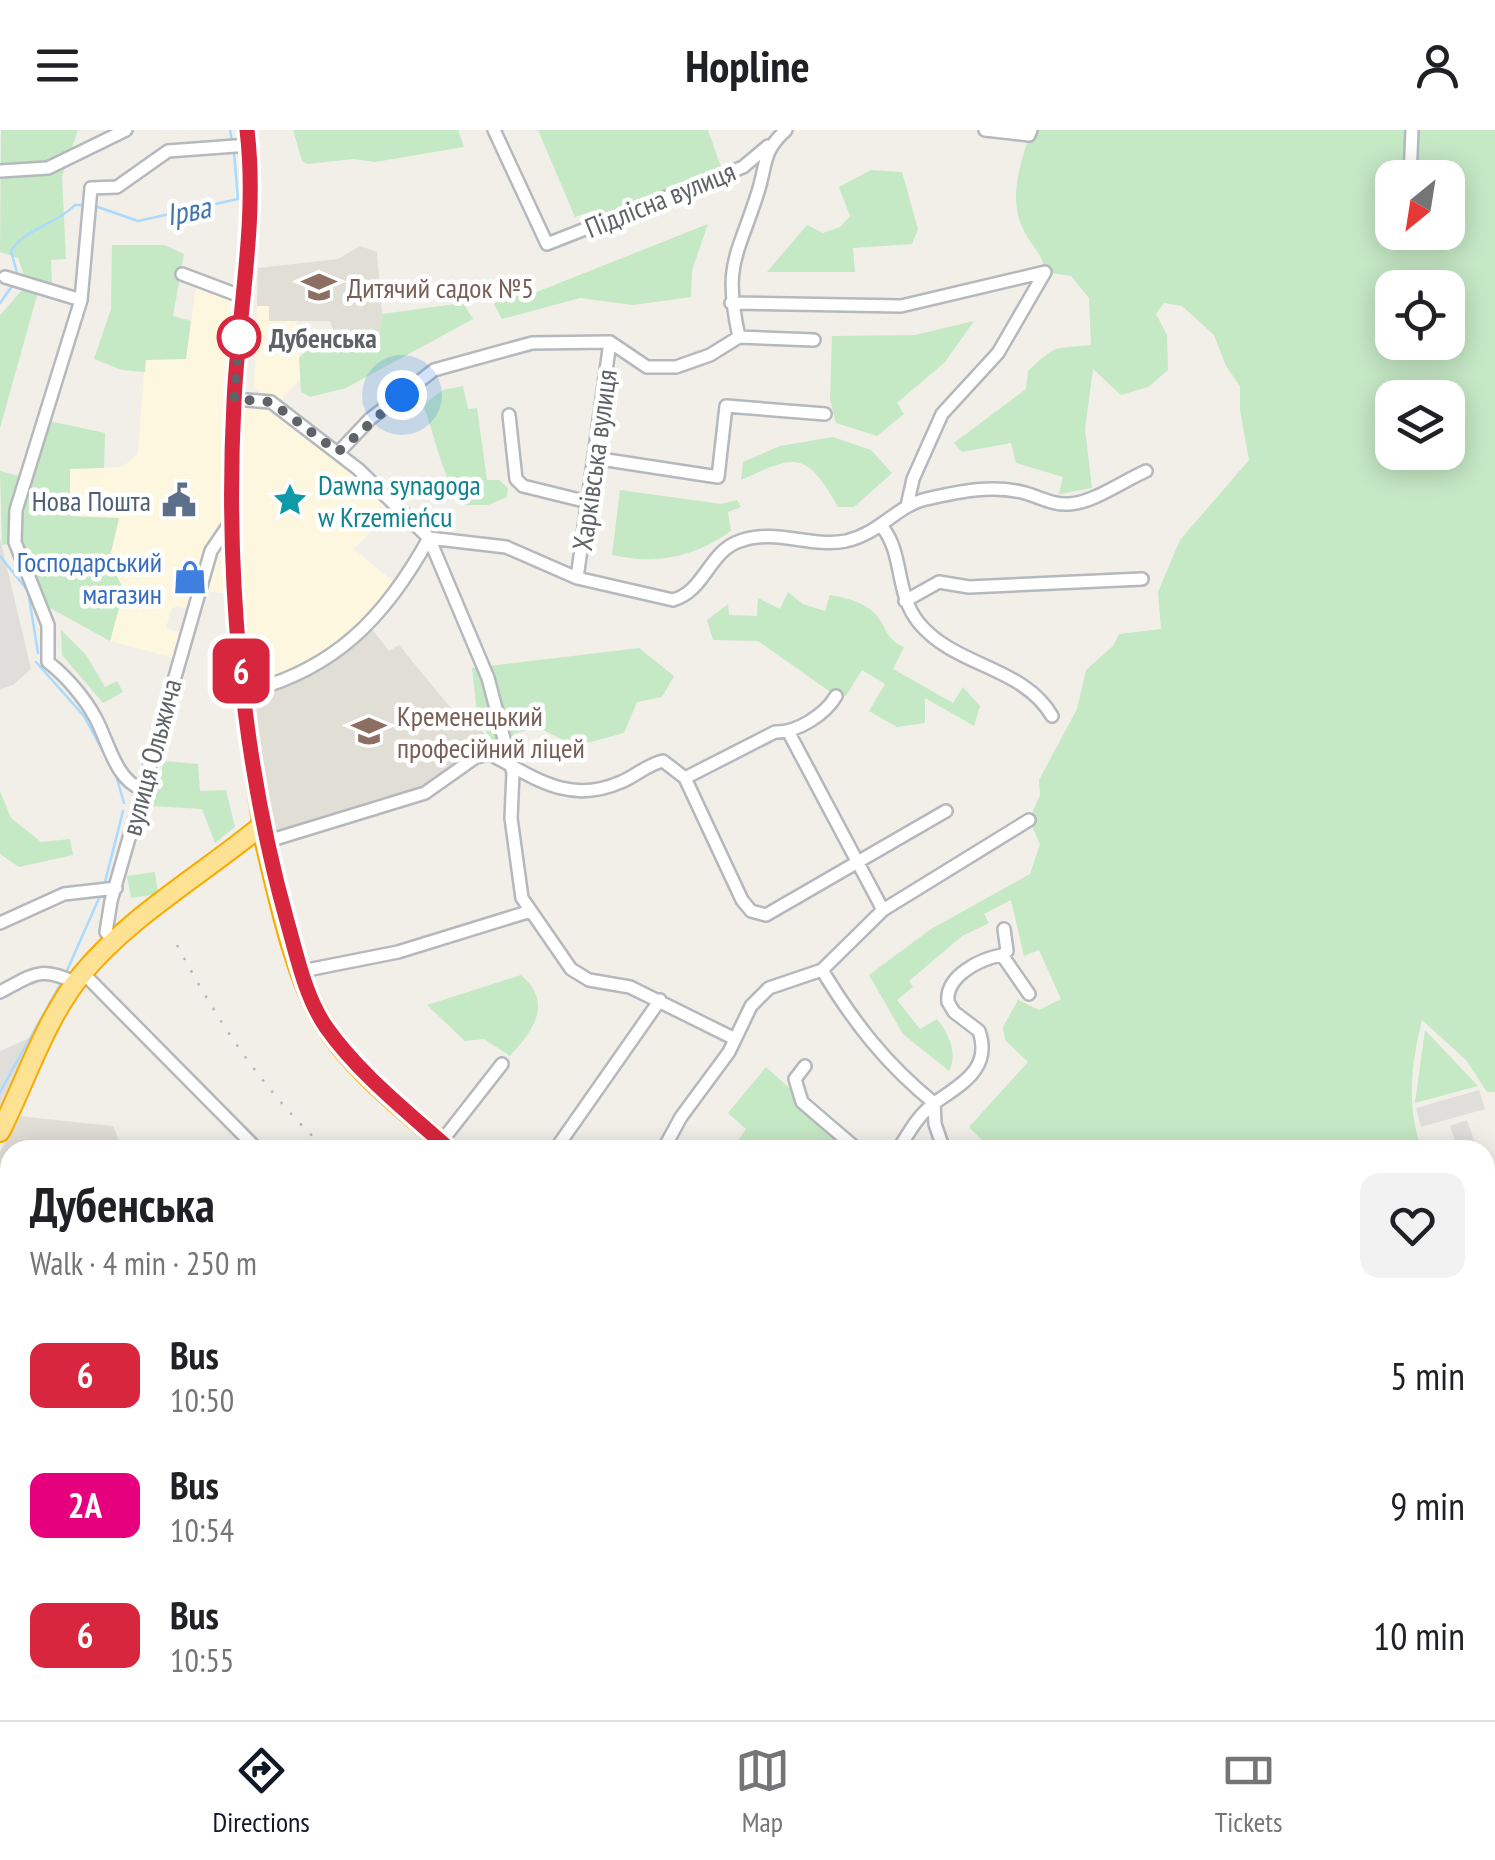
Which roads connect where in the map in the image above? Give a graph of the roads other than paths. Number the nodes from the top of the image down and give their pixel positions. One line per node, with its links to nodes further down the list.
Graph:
1 (126, 130): 10 (street)
2 (494, 130): 8 (street, Підлісна вулиця)
3 (786, 130): 8 (street, Підлісна вулиця)
4 (984, 130): 6 (street)
5 (1412, 130): 9 (street)
6 (1030, 133)
7 (248, 138): 13 (main road); 14 (street)
8 (768, 146): 15 (street)
9 (1411, 160)
10 (0, 172)
11 (182, 274): 13 (street)
12 (4, 277): 14 (street)
13 (243, 298): 19 (main road)
14 (81, 300): 41 (street)
15 (731, 303): 16 (street); 26 (street)
16 (738, 337): 17 (street); 18 (street)
17 (814, 340)
18 (610, 342): 22 (street); 23 (street, Харківська вулиця)
19 (234, 399): 22 (street); 27 (main road)
20 (509, 414): 25 (street)
21 (825, 414): 23 (street)
22 (338, 452): 29 (street)
23 (594, 458): 25 (street, Харківська вулиця)
24 (1146, 471): 26 (street)
25 (588, 502): 32 (street, Харківська вулиця)
26 (906, 506): 28 (street)
27 (234, 517): 30 (street, вулиця Ольжича); 31 (main road)
28 (883, 528): 32 (street); 34 (street)
29 (429, 538): 32 (street); 35 (street); 39 (street)
30 (210, 551): 31 (street); 41 (street, вулиця Ольжича)
31 (236, 558): 35 (main road)
32 (577, 578)
33 (1142, 579): 34 (street)
34 (906, 600): 37 (street)
35 (242, 692): 44 (main road)
36 (836, 696): 38 (street)
37 (1052, 716)
38 (789, 733): 40 (street); 45 (street)
39 (508, 763): 40 (street); 44 (street); 48 (street)
40 (685, 778): 45 (street)
41 (142, 788): 46 (street, вулиця Ольжича)
42 (946, 811): 45 (street)
43 (1029, 820): 47 (street)
44 (263, 834): 51 (highway); 54 (highway)
45 (857, 862): 47 (street)
46 (116, 888): 49 (street); 51 (street, вулиця Ольжича)
47 (883, 910): 53 (street)
48 (531, 911): 54 (street); 58 (street)
49 (0, 923)
50 (1004, 929): 52 (street)
51 (114, 944): 55 (highway)
52 (1002, 955): 57 (street); 62 (street)
53 (822, 970): 59 (street); 62 (street)
54 (302, 971): 65 (highway)
55 (79, 978): 56 (street); 63 (highway); 64 (street)
56 (0, 992)
57 (1029, 994)
58 (660, 1000): 59 (street); 67 (street)
59 (734, 1038): 68 (street)
60 (502, 1064): 66 (street)
61 (805, 1066): 69 (street)
62 (934, 1103): 70 (street); 71 (street)
63 (0, 1132)
64 (248, 1140)
65 (440, 1140)
66 (450, 1140)
67 (561, 1140)
68 (668, 1140)
69 (846, 1140)
70 (906, 1140)
71 (942, 1140)

